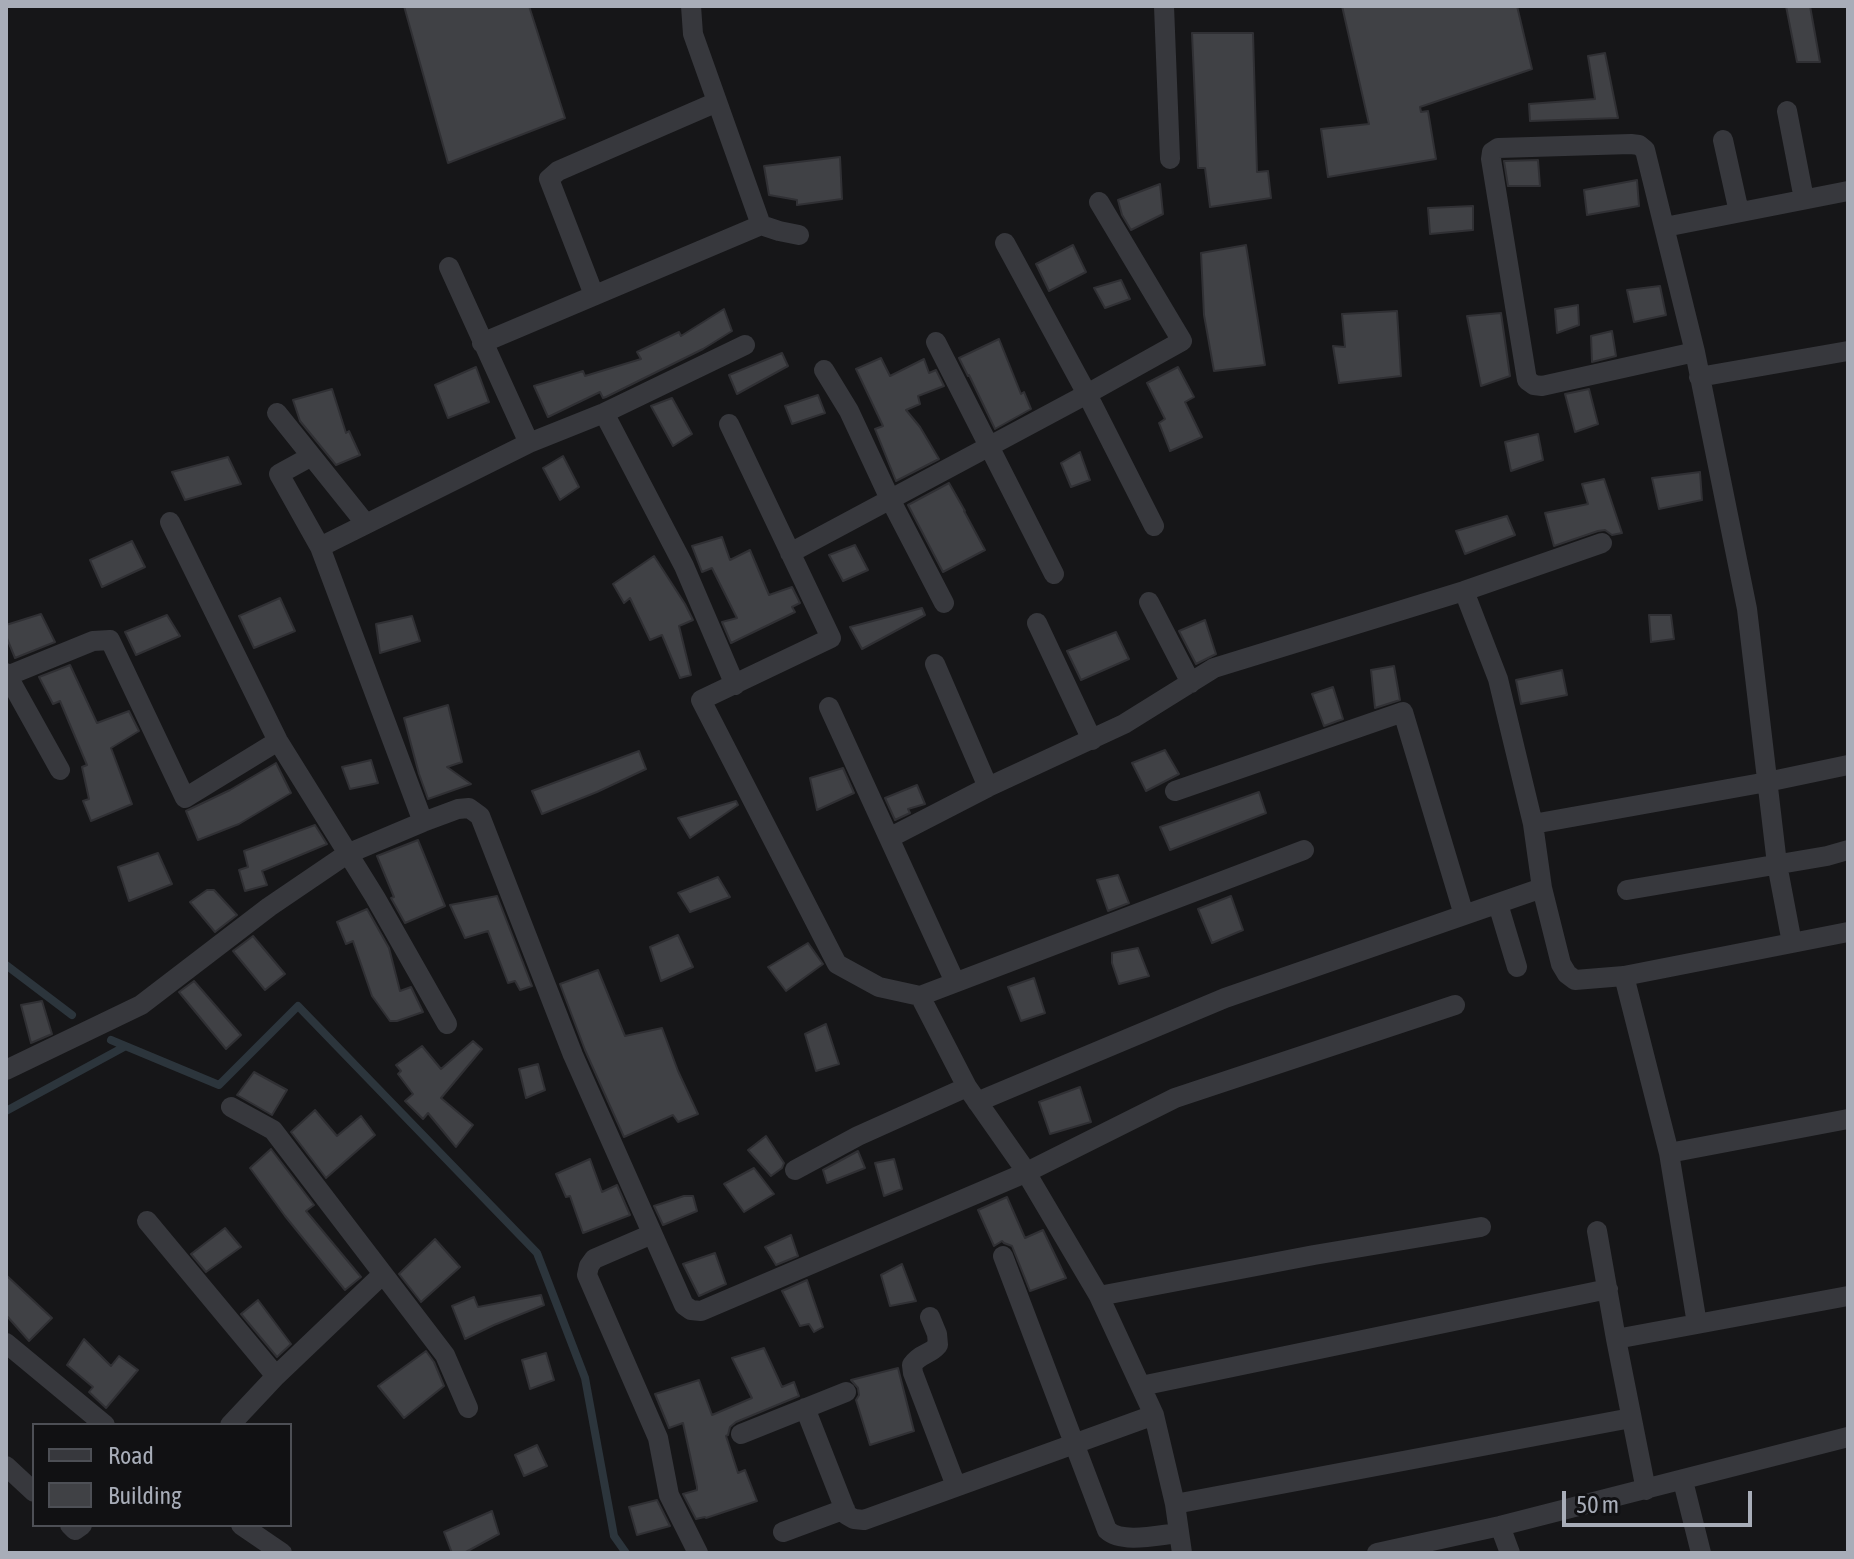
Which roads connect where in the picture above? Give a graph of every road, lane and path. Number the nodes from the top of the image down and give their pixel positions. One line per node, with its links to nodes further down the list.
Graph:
1 (691, 6): 3 (street)
2 (1164, 6): 6 (street)
3 (717, 102): 11 (street); 16 (street)
4 (1787, 111): 8 (street)
5 (1723, 140): 10 (street)
6 (1170, 159)
7 (1848, 191): 8 (street)
8 (1804, 199): 10 (street)
9 (1099, 202): 24 (street)
10 (1739, 212): 12 (street)
11 (761, 225): 13 (street); 16 (street)
12 (1665, 227): 21 (street); 21 (street)
13 (799, 235)
14 (1005, 243): 24 (street)
15 (449, 267): 18 (street)
16 (594, 295): 18 (street)
17 (936, 342): 29 (street)
18 (482, 343): 28 (street)
19 (745, 345): 26 (street)
20 (1848, 351): 23 (street)
21 (1695, 352): 23 (street)
22 (824, 370): 31 (street)
23 (1699, 377): 52 (street)
24 (1087, 394): 29 (street); 34 (street)
25 (277, 413): 30 (street)
26 (604, 413): 28 (street); 46 (street)
27 (729, 424): 37 (street)
28 (529, 443): 33 (street)
29 (990, 446): 31 (street); 38 (street)
30 (310, 457): 33 (street); 36 (street)
31 (890, 499): 37 (street); 41 (street)
32 (170, 522): 49 (street)
33 (366, 524): 36 (street)
34 (1154, 526)
35 (1602, 543): 39 (street)
36 (320, 547): 55 (street)
37 (790, 553): 46 (street)
38 (1054, 574)
39 (1464, 591): 45 (street); 56 (street)
40 (1149, 602): 45 (street)
41 (944, 603)
42 (1037, 623): 48 (street)
43 (935, 664): 53 (street)
44 (7, 675): 49 (street); 51 (street)
45 (1191, 683): 48 (street)
46 (735, 685): 71 (street)
47 (829, 707): 57 (street)
48 (1092, 740): 53 (street)
49 (278, 741): 60 (street)
50 (1848, 765): 52 (street)
51 (60, 770)
52 (1767, 782): 56 (street); 61 (street)
53 (988, 787): 57 (street)
54 (1175, 791): 65 (street)
55 (423, 822): 60 (street); 84 (street)
56 (1533, 824): 62 (street)
57 (889, 838): 70 (street)
58 (1304, 850): 70 (street)
59 (1848, 850): 61 (street)
60 (347, 854): 73 (street); 74 (street)
61 (1777, 864): 63 (street); 67 (street)
62 (1542, 888): 64 (street); 69 (street)
63 (1627, 890)
64 (1498, 904): 65 (street); 68 (street)
65 (1464, 915): 75 (street)
66 (1848, 932): 67 (street)
67 (1792, 943): 69 (street)
68 (1517, 967)
69 (1624, 976): 78 (street)
70 (955, 982): 71 (street)
71 (920, 996): 75 (street)
72 (1455, 1005): 80 (street)
73 (447, 1024)
74 (6, 1070)
75 (972, 1094): 79 (street); 80 (street)
76 (231, 1107): 86 (street)
77 (1848, 1119): 78 (street)
78 (1669, 1153): 91 (street)
79 (795, 1170)
80 (1025, 1173): 84 (street); 88 (street)
81 (147, 1221): 94 (street)
82 (1481, 1227): 88 (street)
83 (1597, 1231): 87 (street)
84 (652, 1234): 118 (street)
85 (1003, 1256): 105 (street)
86 (383, 1274): 94 (street); 97 (street)
87 (1608, 1289): 92 (street); 95 (street)
88 (1099, 1296): 95 (street)
89 (1848, 1296): 91 (street)
90 (930, 1317): 108 (street)
91 (1697, 1324): 92 (street)
92 (1616, 1339): 100 (street)
93 (6, 1343): 101 (street)
94 (276, 1376): 102 (street)
95 (1141, 1386): 99 (street)
96 (846, 1392): 98 (street)
97 (468, 1408)
98 (805, 1408): 103 (street); 112 (street)
99 (1154, 1415): 105 (street); 111 (street)
100 (1631, 1418): 109 (street); 111 (street)
101 (103, 1423)
102 (232, 1423)
103 (741, 1434)
104 (1848, 1437): 107 (street)
105 (1074, 1444): 108 (street); 116 (street)
106 (10, 1477): 110 (street)
107 (1683, 1481): 109 (street); 121 (street)
108 (956, 1486): 112 (street)
109 (1646, 1490): 113 (street)
110 (32, 1491)
111 (1175, 1504): 116 (street)
112 (845, 1509): 115 (street)
113 (1500, 1526): 119 (street); 120 (street)
114 (244, 1527): 117 (street)
115 (783, 1532)
116 (1180, 1543)
117 (282, 1553)
118 (698, 1553)
119 (1377, 1553)
120 (1510, 1553)
121 (1701, 1553)

